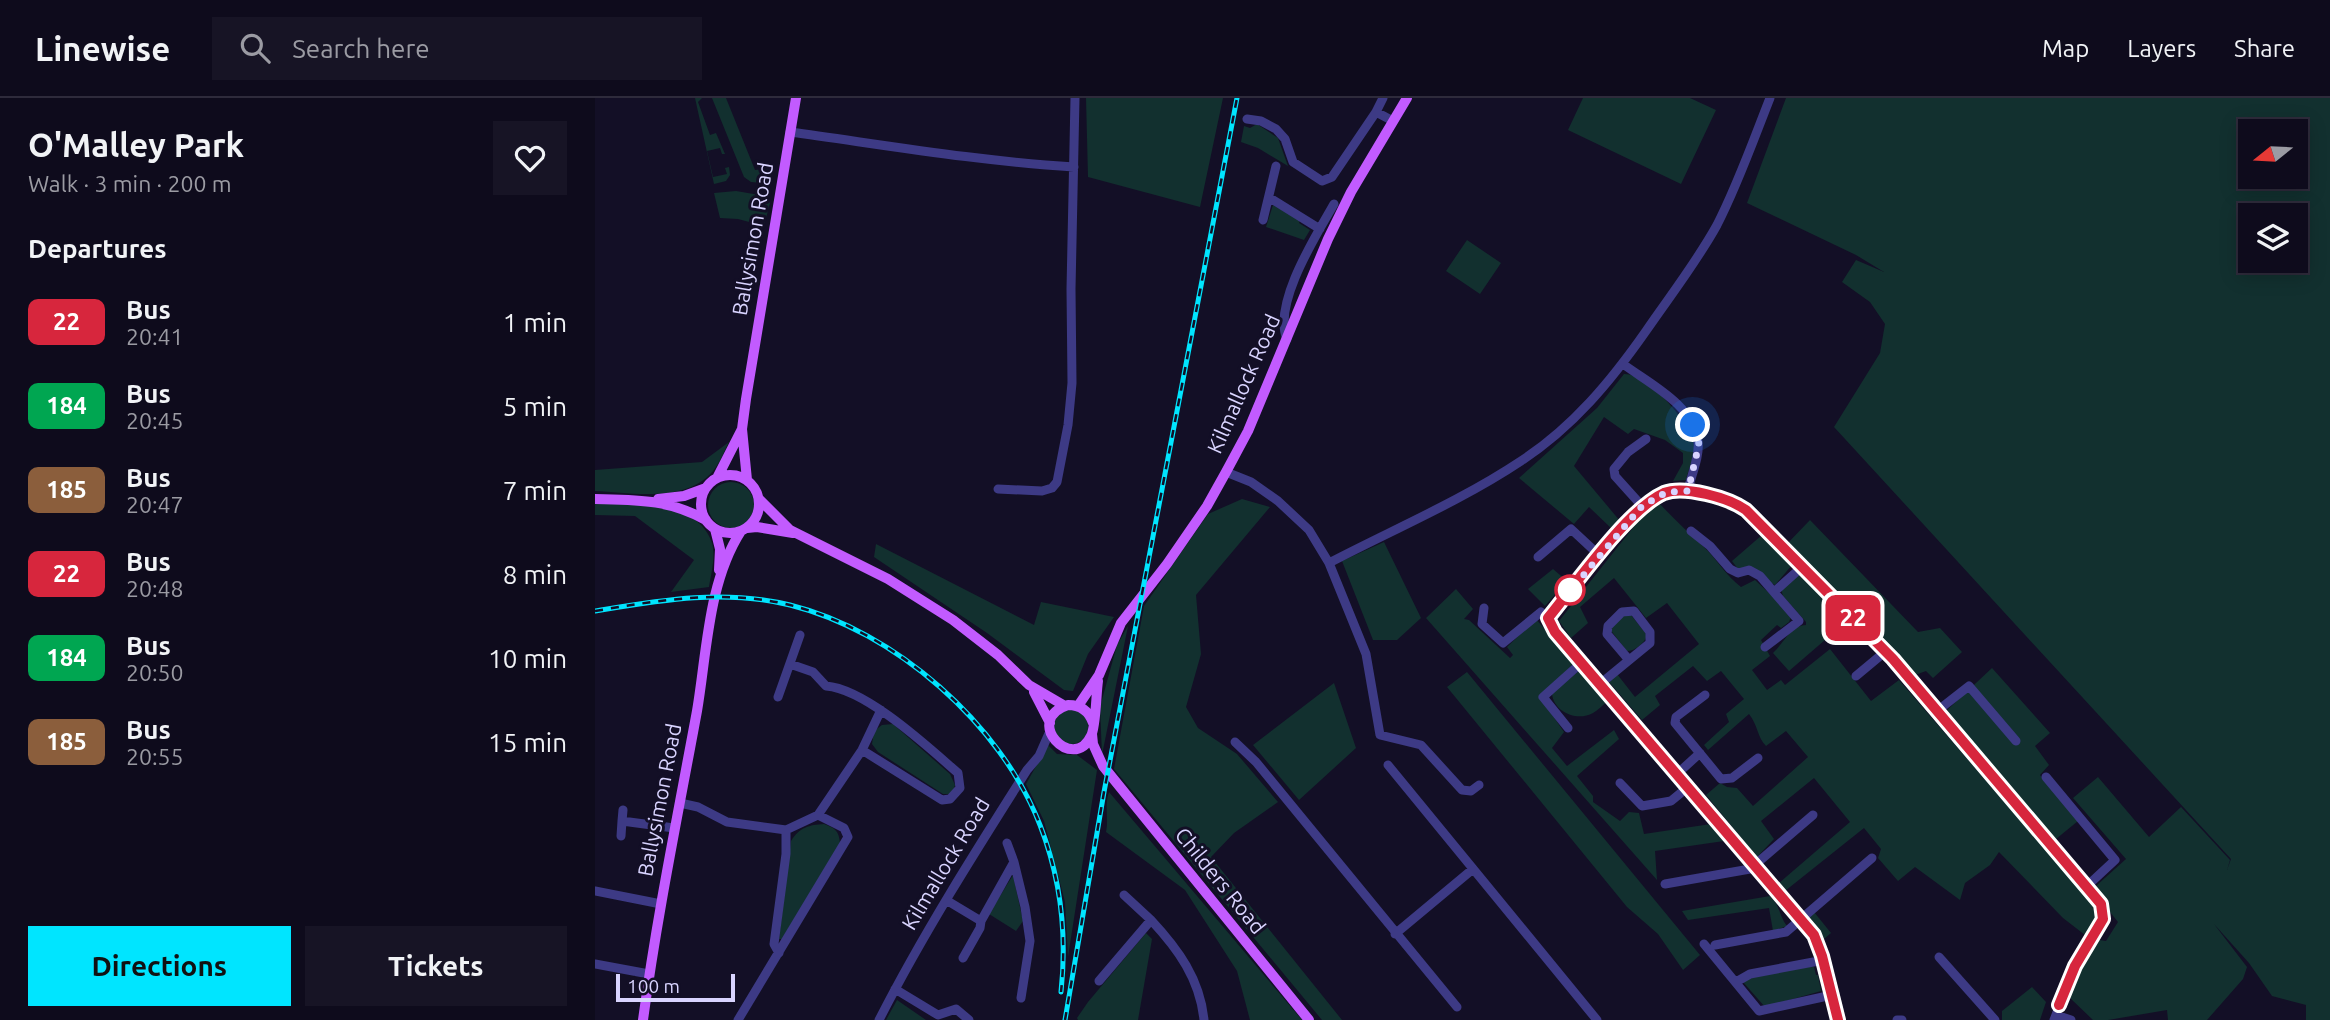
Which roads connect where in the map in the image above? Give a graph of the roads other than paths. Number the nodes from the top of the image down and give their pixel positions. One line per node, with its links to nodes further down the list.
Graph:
1 (796, 98): 9 (main road, Ballysimon Road)
2 (1075, 98): 10 (street)
3 (1383, 98): 6 (street)
4 (1407, 98): 8 (main road, Kilmallock Road)
5 (1770, 98): 19 (street)
6 (1376, 112): 7 (street); 8 (street)
7 (1247, 119)
8 (1393, 121): 17 (main road, Kilmallock Road)
9 (790, 132): 10 (street); 20 (main road, Ballysimon Road)
10 (1074, 166): 26 (street)
11 (1276, 166): 12 (street)
12 (1270, 198): 14 (street); 15 (street)
13 (1334, 204): 15 (street)
14 (1263, 220)
15 (1320, 229): 16 (street)
16 (1296, 278): 17 (street); 18 (street)
17 (1309, 283): 18 (main road, Kilmallock Road)
18 (1287, 339): 22 (main road, Kilmallock Road)
19 (1623, 364): 27 (street); 39 (street)
20 (742, 429): 23 (main road, Ballysimon Road); 24 (main road, Ballysimon Road)
21 (1646, 439): 31 (street)
22 (1226, 472): 39 (street); 51 (main road, Kilmallock Road)
23 (717, 478): 24 (main road); 25 (main road)
24 (747, 480): 29 (main road)
25 (706, 488): 30 (main road); 32 (main road)
26 (998, 489)
27 (1688, 491): 31 (street); 40 (street)
28 (595, 499): 30 (main road)
29 (759, 499): 34 (main road); 36 (main road)
30 (648, 500): 32 (main road)
31 (1642, 506): 37 (street)
32 (706, 520): 33 (main road)
33 (715, 529): 34 (main road); 41 (main road, Ballysimon Road)
34 (744, 530): 36 (main road); 41 (main road, Ballysimon Road)
35 (1691, 531): 42 (street)
36 (799, 535): 54 (main road)
37 (1599, 555): 38 (street); 44 (street)
38 (1538, 557)
39 (1329, 563): 75 (street)
40 (1803, 566): 42 (street); 47 (street)
41 (718, 587): 77 (main road, Ballysimon Road)
42 (1774, 592): 46 (street)
43 (1484, 608): 44 (street)
44 (1548, 618): 49 (street)
45 (800, 635): 50 (street)
46 (1765, 647)
47 (1886, 651): 52 (street); 60 (street)
48 (1629, 660): 48 (street); 53 (street)
49 (1581, 663): 53 (street); 62 (street)
50 (790, 664): 56 (street); 59 (street)
51 (1099, 675): 58 (main road, Kilmallock Road); 63 (main road, Kilmallock Road)
52 (1856, 676)
53 (1600, 684): 72 (street)
54 (1029, 685): 57 (main road); 61 (main road)
55 (1705, 695): 68 (street)
56 (778, 697)
57 (1065, 706): 58 (main road); 61 (main road)
58 (1078, 706): 63 (main road)
59 (881, 710): 67 (street); 67 (street)
60 (1937, 711): 64 (street); 91 (street)
61 (1050, 727): 66 (main road); 94 (street, Kilmallock Road)
62 (1568, 728)
63 (1093, 729): 66 (main road); 71 (main road, Childers Road)
64 (2016, 741)
65 (1235, 742): 99 (street)
66 (1073, 749): 71 (main road, Childers Road)
67 (862, 750): 79 (street)
68 (1700, 753): 69 (street); 72 (street)
69 (1758, 758)
70 (1388, 765): 89 (street)
71 (1103, 766): 118 (main road, Childers Road)
72 (1677, 774): 76 (street)
73 (2046, 777): 91 (street)
74 (1620, 783): 76 (street)
75 (1479, 785)
76 (1688, 787): 88 (street)
77 (680, 803): 82 (main road, Ballysimon Road); 83 (street)
78 (623, 810): 81 (street)
79 (818, 815): 83 (street); 100 (street)
80 (1812, 815): 88 (street)
81 (622, 821): 82 (street); 84 (street)
82 (674, 828): 95 (main road, Ballysimon Road)
83 (786, 830): 100 (street)
84 (621, 836)
85 (1007, 843): 87 (street)
86 (1872, 858): 96 (street)
87 (1014, 862): 97 (street); 110 (street)
88 (1755, 864): 90 (street); 96 (street)
89 (1473, 869): 99 (street); 119 (street)
90 (1665, 884)
91 (2087, 886): 112 (street)
92 (595, 891): 95 (street)
93 (1124, 895): 98 (street)
94 (946, 900): 97 (street); 108 (street, Kilmallock Road)
95 (661, 904): 105 (main road, Ballysimon Road)
96 (1801, 918): 103 (street); 107 (street)
97 (981, 920): 102 (street)
98 (1151, 920): 106 (street); 117 (street)
99 (1395, 934): 111 (street)
100 (779, 953): 114 (street)
101 (1939, 957): 121 (street)
102 (963, 958)
103 (1824, 960): 107 (street); 109 (street)
104 (595, 964): 105 (street)
105 (649, 974): 113 (main road, Ballysimon Road)
106 (1099, 981)
107 (1736, 982): 109 (street)
108 (895, 989): 115 (street, Kilmallock Road); 116 (street)
109 (1832, 995): 120 (street)
110 (1021, 998)
111 (1457, 1007)
112 (2056, 1013): 122 (street)
113 (643, 1020)
114 (738, 1020)
115 (879, 1020)
116 (969, 1020)
117 (1204, 1020)
118 (1309, 1020)
119 (1597, 1020)
120 (1838, 1020)
121 (1995, 1020)
122 (2071, 1020)

